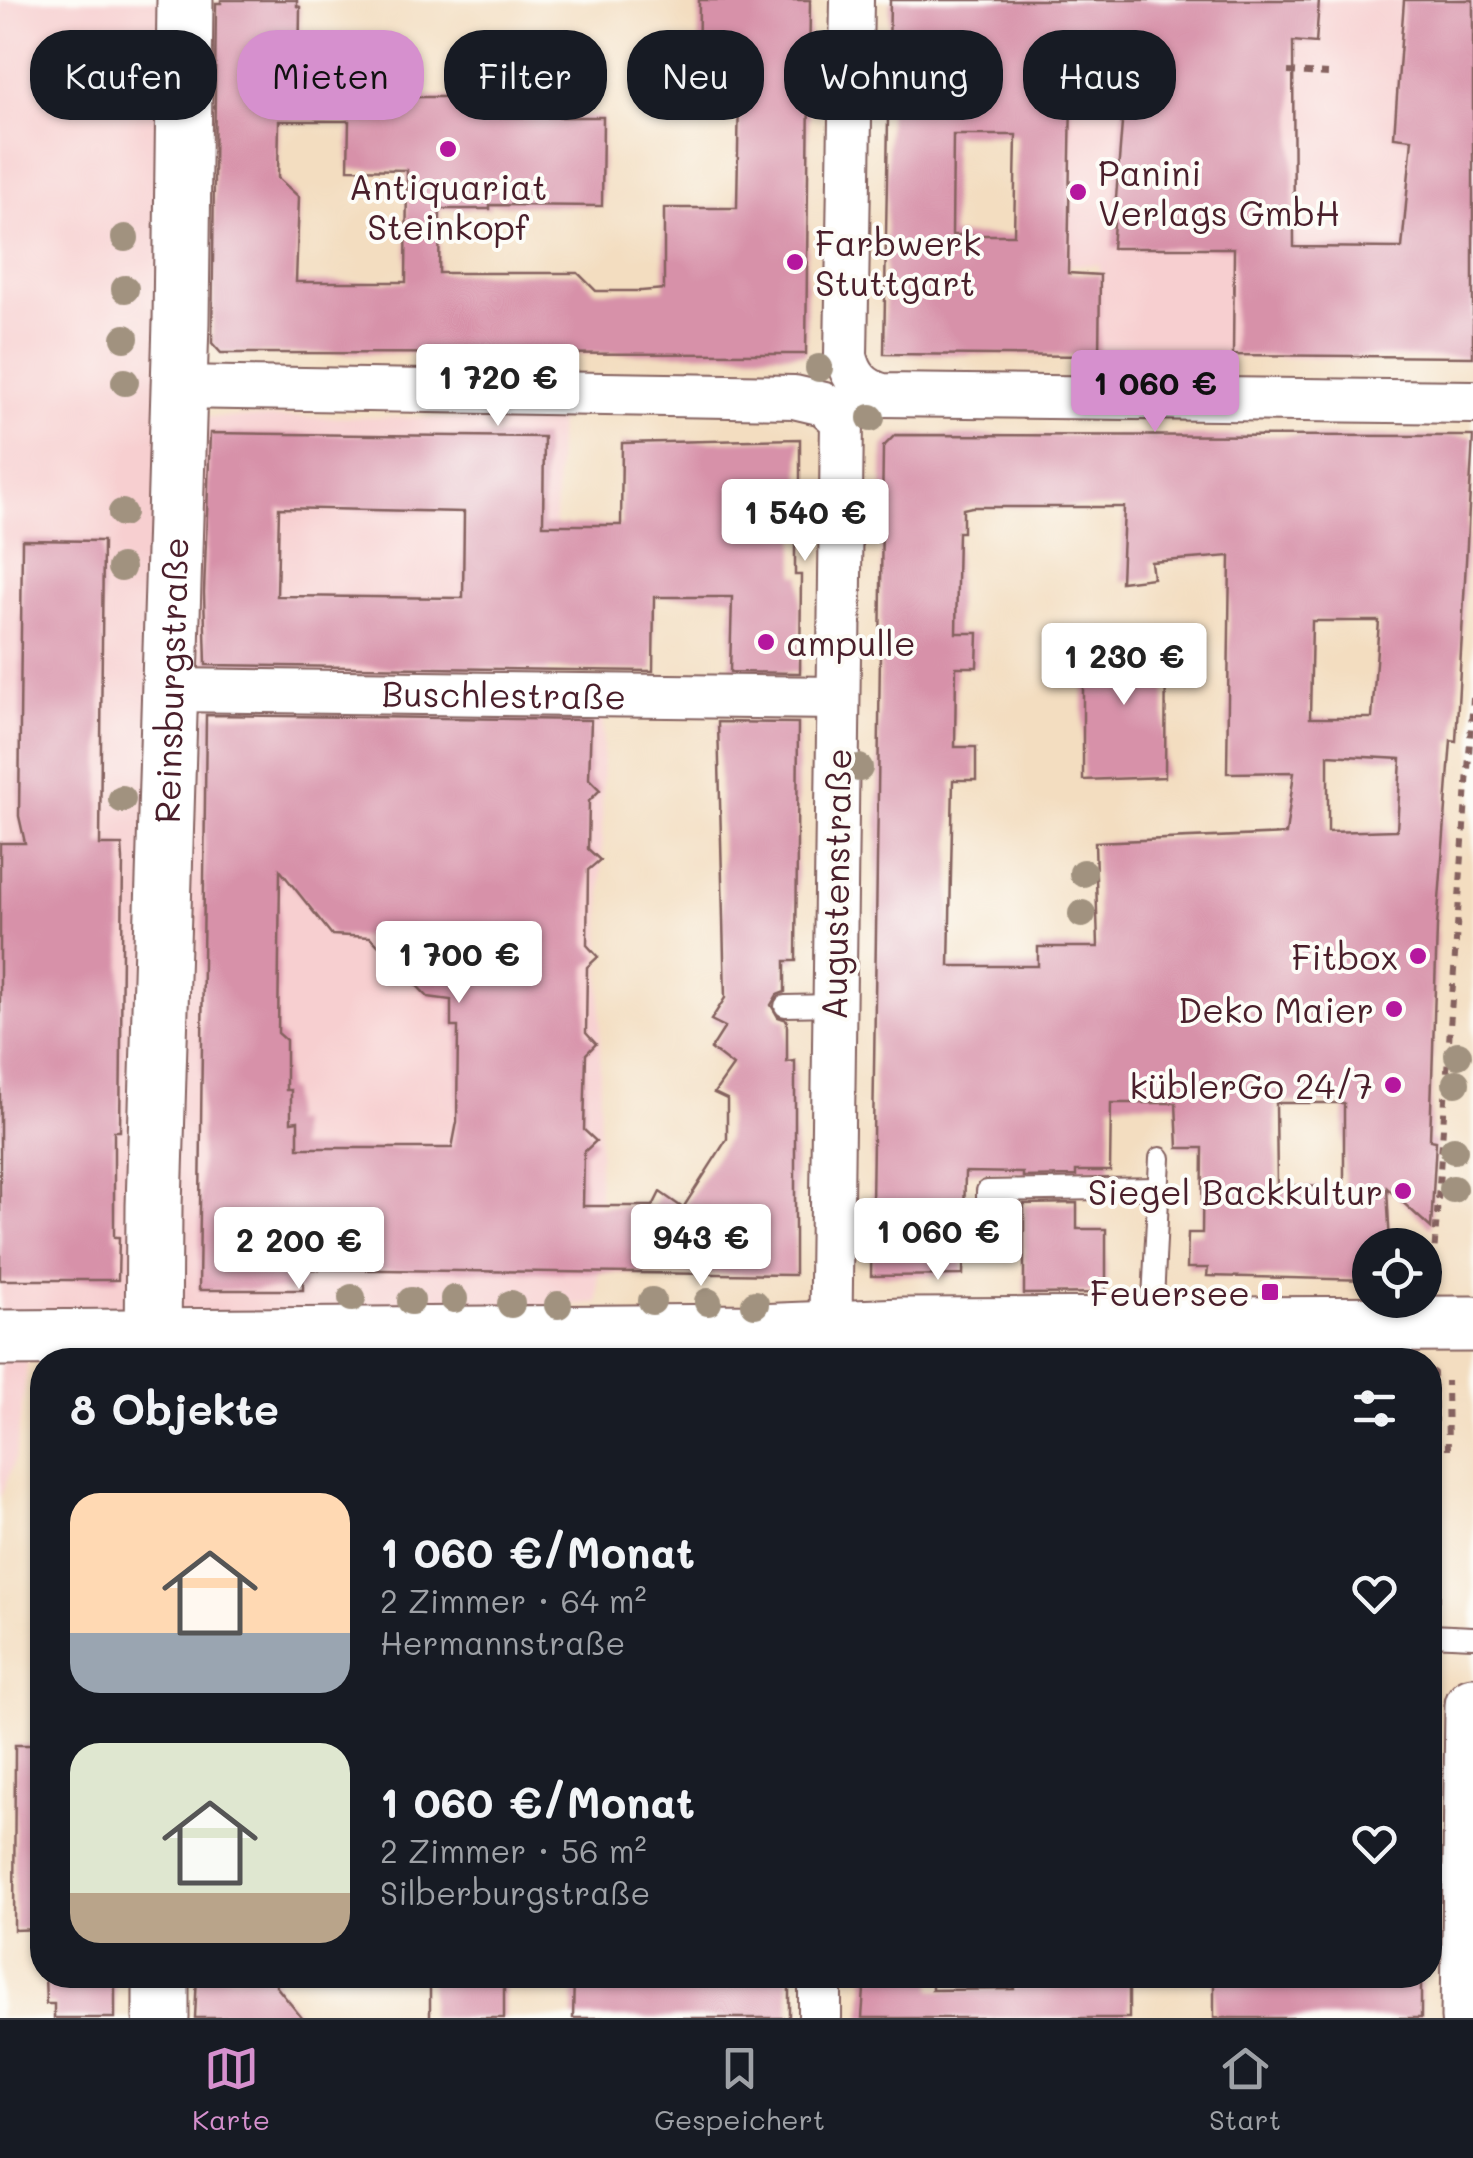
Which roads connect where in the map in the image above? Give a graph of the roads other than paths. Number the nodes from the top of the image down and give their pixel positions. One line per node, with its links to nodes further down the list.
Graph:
1 (184, 0): 3 (street, Reinsburgstraße)
2 (852, 0): 4 (street, Augustenstraße)
3 (178, 388): 4 (street); 6 (street, Reinsburgstraße)
4 (848, 398): 5 (street); 7 (street, Augustenstraße)
5 (1473, 402)
6 (172, 690): 7 (street, Buschlestraße); 18 (street, Reinsburgstraße)
7 (838, 698): 9 (street, Augustenstraße)
8 (785, 1006): 9 (lane)
9 (834, 1006): 16 (street, Augustenstraße)
10 (1160, 1158): 11 (lane)
11 (1158, 1188): 12 (lane); 14 (lane)
12 (988, 1243)
13 (1473, 1324): 14 (street)
14 (1152, 1325): 16 (street)
15 (0, 1338): 17 (street)
16 (830, 1345): 19 (street)
17 (138, 1348)
18 (152, 1348)
19 (322, 1348)
20 (1442, 1635): 21 (lane)
21 (1473, 1636)
22 (1473, 1705): 27 (street)
23 (161, 1988): 25 (street)
24 (820, 1988): 26 (street)
25 (162, 2018)
26 (820, 2018)
27 (1468, 2018)

